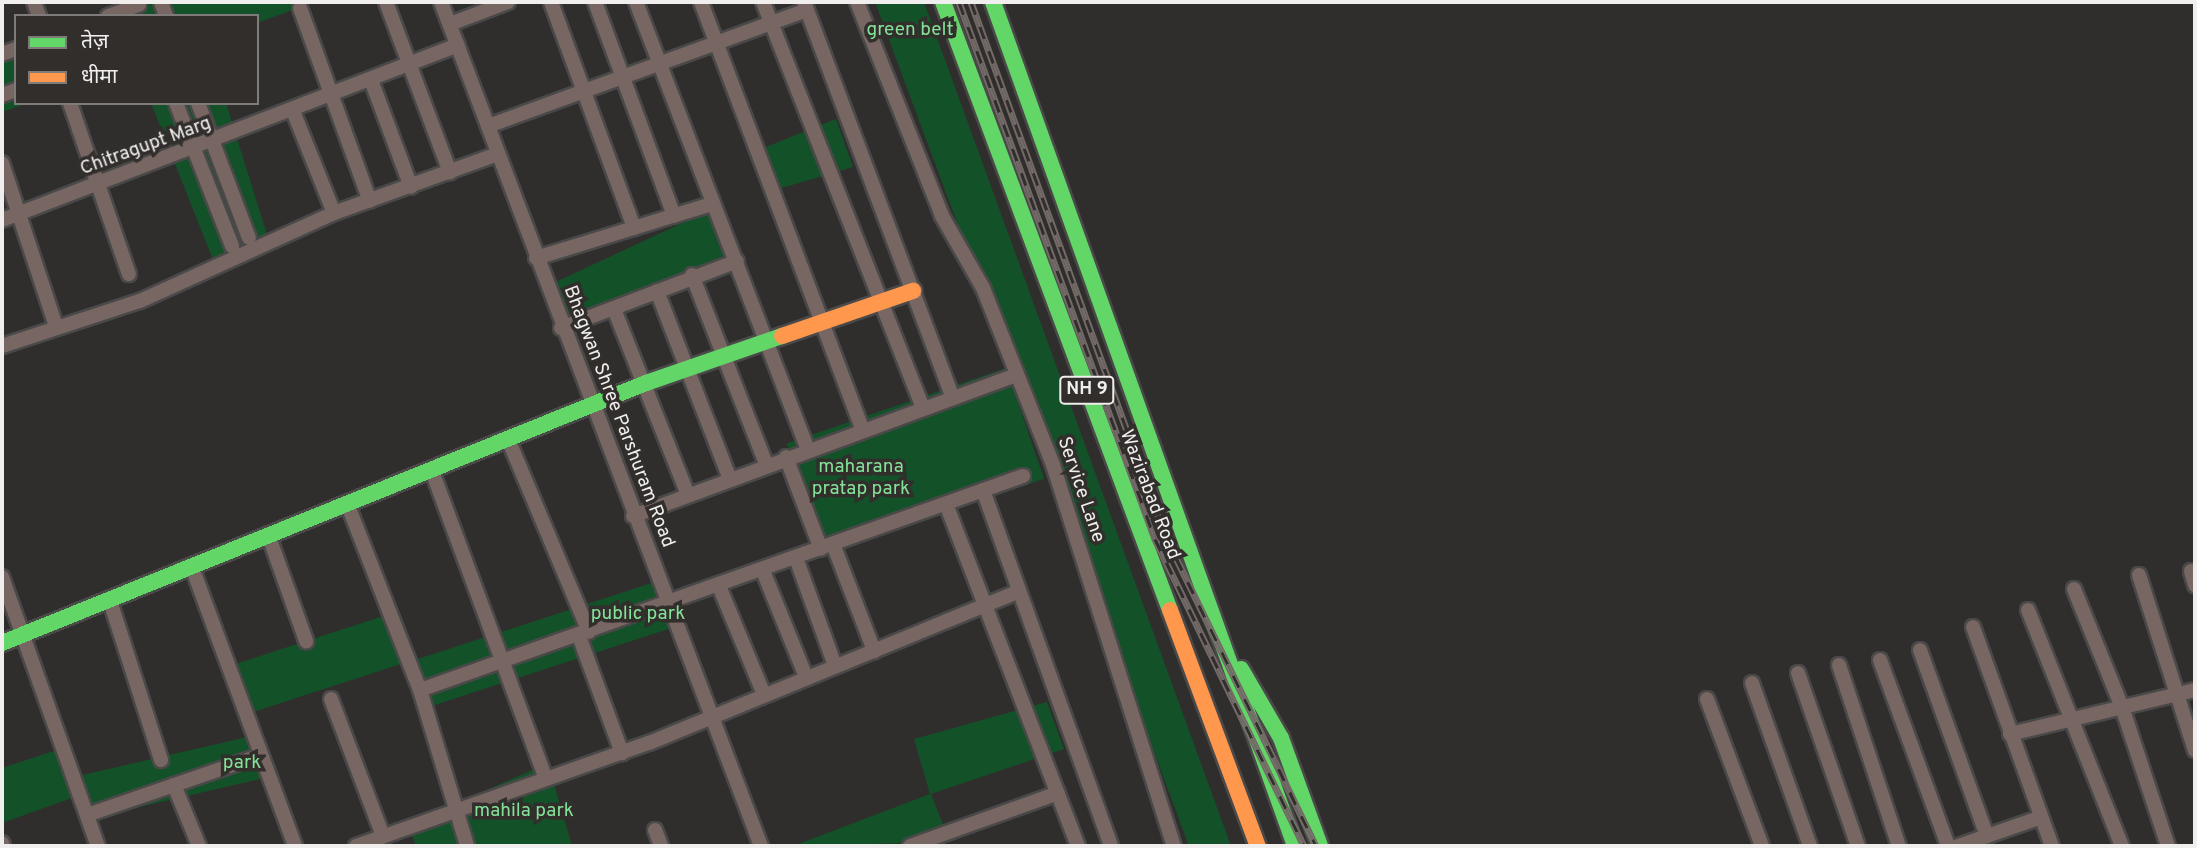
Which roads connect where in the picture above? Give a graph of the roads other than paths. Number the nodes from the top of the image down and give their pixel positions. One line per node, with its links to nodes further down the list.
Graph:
1 (386, 2): 21 (street)
2 (441, 2): 16 (street, Bhagwan Shree Parshuram Road)
3 (508, 2): 16 (street)
4 (551, 2): 24 (street)
5 (595, 2): 22 (street)
6 (636, 2): 20 (street)
7 (701, 2): 18 (street)
8 (763, 2): 17 (street)
9 (857, 2): 62 (street, Service Lane)
10 (943, 2): 100 (main road, Wazirabad Road / NH 9)
11 (993, 2): 94 (main road, Wazirabad Road / NH 9)
12 (805, 6): 17 (street); 52 (street)
13 (140, 7): 15 (street)
14 (300, 8): 25 (street)
15 (115, 14)
16 (450, 24): 19 (street, Bhagwan Shree Parshuram Road)
17 (771, 24): 18 (street); 53 (street)
18 (716, 44): 20 (street); 55 (street)
19 (458, 45): 21 (street, Chitragupt Marg); 30 (street, Bhagwan Shree Parshuram Road)
20 (661, 63): 22 (street); 39 (street)
21 (408, 65): 23 (street, Chitragupt Marg); 35 (street)
22 (624, 77): 24 (street); 42 (street)
23 (371, 80): 25 (street, Chitragupt Marg); 37 (street)
24 (583, 92): 30 (street); 44 (street)
25 (333, 97): 29 (street, Chitragupt Marg); 38 (street)
26 (71, 105): 36 (street)
27 (177, 105): 32 (street)
28 (199, 105): 31 (street)
29 (293, 111): 31 (street, Chitragupt Marg); 41 (street)
30 (488, 126): 33 (street, Bhagwan Shree Parshuram Road)
31 (213, 144): 32 (street, Chitragupt Marg); 45 (street)
32 (193, 151): 36 (street, Chitragupt Marg); 46 (street)
33 (498, 154): 35 (street); 47 (street, Bhagwan Shree Parshuram Road)
34 (2, 163): 40 (street)
35 (450, 172): 37 (street)
36 (98, 186): 40 (street, Chitragupt Marg); 49 (street)
37 (411, 187): 38 (street)
38 (370, 201): 41 (street)
39 (711, 204): 42 (street); 48 (street)
40 (19, 214): 43 (street, Chitragupt Marg); 56 (street)
41 (334, 214): 56 (street)
42 (674, 216): 44 (street)
43 (2, 220)
44 (634, 228): 47 (street)
45 (249, 239)
46 (232, 246)
47 (536, 258): 57 (street, Bhagwan Shree Parshuram Road)
48 (737, 261): 50 (street); 58 (street)
49 (129, 274)
50 (692, 275): 51 (street); 60 (street)
51 (657, 291): 54 (street); 61 (street)
52 (913, 291): 53 (main road); 64 (street)
53 (878, 303): 55 (main road); 66 (street)
54 (614, 309): 57 (street); 63 (street)
55 (820, 324): 58 (main road); 67 (street)
56 (57, 326): 59 (street)
57 (561, 328): 65 (street, Bhagwan Shree Parshuram Road)
58 (768, 342): 60 (main road); 69 (street)
59 (2, 346)
60 (725, 356): 61 (main road); 71 (street)
61 (686, 369): 63 (main road); 74 (street)
62 (1017, 375): 64 (street); 142 (street, Service Lane)
63 (646, 383): 65 (main road); 76 (street)
64 (952, 396): 66 (street)
65 (590, 406): 68 (main road); 79 (street, Bhagwan Shree Parshuram Road)
66 (922, 406): 67 (street)
67 (862, 427): 69 (street)
68 (508, 439): 72 (main road); 97 (street)
69 (807, 448): 70 (street)
70 (786, 457): 71 (street); 81 (street)
71 (766, 464): 74 (street)
72 (432, 471): 77 (main road); 104 (street)
73 (1023, 476): 75 (street)
74 (730, 479): 76 (street)
75 (983, 490): 78 (street); 89 (street)
76 (688, 495): 79 (street)
77 (347, 503): 80 (main road); 110 (street)
78 (946, 503): 81 (street); 90 (street)
79 (633, 516): 92 (street, Bhagwan Shree Parshuram Road)
80 (268, 534): 83 (main road); 98 (street)
81 (827, 547): 82 (street); 102 (street)
82 (796, 558): 84 (street); 106 (street)
83 (193, 570): 91 (main road); 121 (street)
84 (763, 571): 87 (street); 108 (street)
85 (2139, 575): 112 (street)
86 (2, 577): 96 (street)
87 (719, 586): 92 (street); 111 (street)
88 (2074, 589): 115 (street)
89 (1020, 591): 90 (street); 141 (street)
90 (988, 603): 102 (street); 125 (street)
91 (111, 604): 96 (main road); 122 (street)
92 (672, 604): 97 (street); 116 (street, Bhagwan Shree Parshuram Road)
93 (2028, 610): 117 (street)
94 (1214, 623): 145 (main road, Wazirabad Road / NH 9); 146 (main road)
95 (1973, 627): 118 (street)
96 (23, 634): 99 (main road); 127 (street)
97 (584, 634): 104 (street); 120 (street)
98 (306, 641)
99 (2, 643)
100 (1183, 643): 143 (main road); 144 (main road, Wazirabad Road / NH 9)
101 (1920, 650): 131 (street)
102 (874, 651): 106 (street)
103 (1880, 660): 151 (street)
104 (502, 663): 110 (street); 123 (street)
105 (1839, 665): 150 (street)
106 (835, 666): 108 (street)
107 (1798, 673): 149 (street)
108 (806, 677): 111 (street)
109 (1752, 683): 148 (street)
110 (419, 690): 126 (street)
111 (763, 692): 116 (street)
112 (2188, 692): 115 (street); 119 (street)
113 (331, 699): 130 (street)
114 (1707, 699): 147 (street)
115 (2122, 707): 117 (street); 155 (street)
116 (713, 715): 120 (street); 138 (street, Bhagwan Shree Parshuram Road)
117 (2069, 720): 118 (street); 154 (street)
118 (2010, 734): 128 (street)
119 (2195, 750)
120 (622, 753): 123 (street)
121 (258, 756): 124 (street); 134 (street)
122 (162, 760)
123 (546, 779): 126 (street)
124 (174, 785): 127 (street); 133 (street)
125 (1058, 793): 139 (street); 140 (street)
126 (456, 810): 130 (street); 136 (street)
127 (87, 815): 132 (street)
128 (2039, 818): 131 (street); 153 (street)
129 (656, 831): 137 (street)
130 (383, 836): 135 (street)
131 (1987, 836): 152 (street)
132 (98, 846)
133 (199, 846)
134 (295, 846)
135 (356, 846)
136 (467, 846)
137 (661, 846)
138 (761, 846)
139 (910, 846)
140 (1078, 846)
141 (1111, 846)
142 (1174, 846)
143 (1245, 846)
144 (1258, 846)
145 (1295, 846)
146 (1320, 846)
147 (1762, 846)
148 (1810, 846)
149 (1858, 846)
150 (1899, 846)
151 (1948, 846)
152 (1958, 846)
153 (2052, 846)
154 (2122, 846)
155 (2168, 846)

